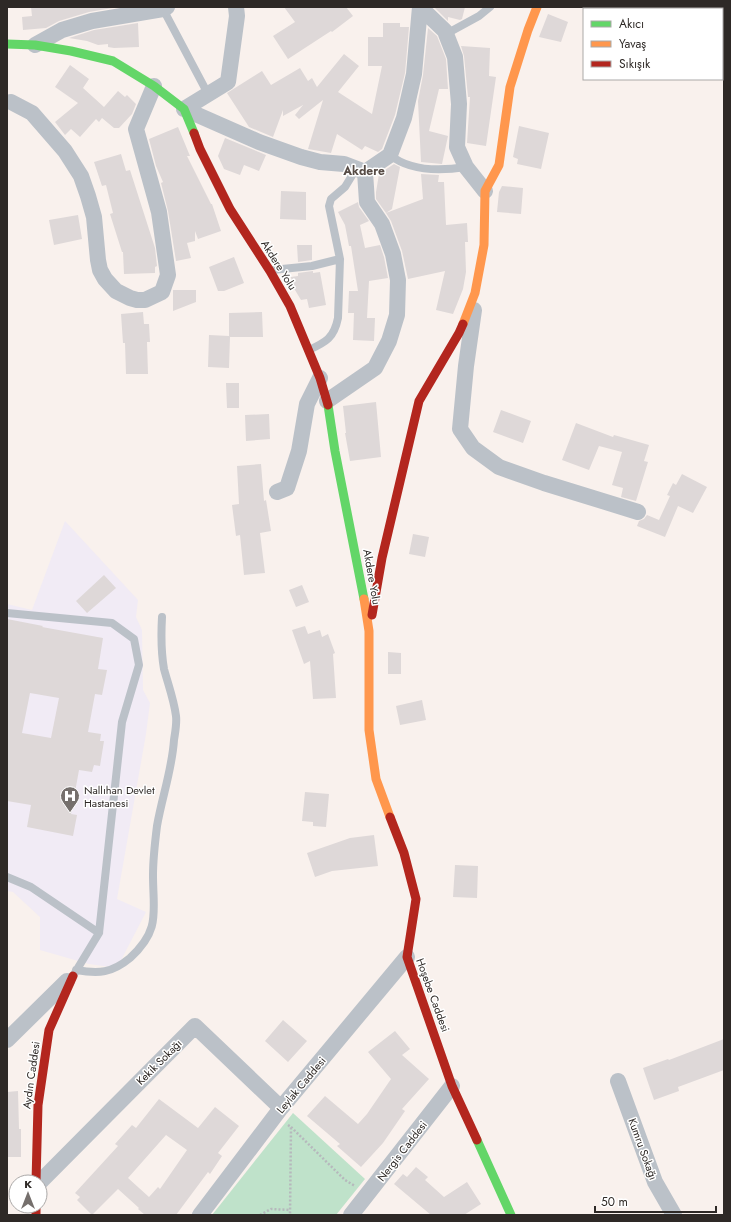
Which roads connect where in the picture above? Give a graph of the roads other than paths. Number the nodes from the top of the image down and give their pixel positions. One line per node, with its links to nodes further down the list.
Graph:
1 (236, 7): 10 (street)
2 (420, 7): 6 (street); 13 (street)
3 (490, 7): 6 (lane)
4 (537, 7): 16 (street)
5 (165, 8): 8 (street); 10 (lane)
6 (446, 34): 14 (street)
7 (7, 44): 8 (street)
8 (35, 45): 9 (street)
9 (154, 86): 11 (street); 12 (street)
10 (208, 94): 12 (street)
11 (9, 100)
12 (184, 109): 15 (street); 18 (street, Akdere Yolu)
13 (390, 155): 14 (lane); 15 (street)
14 (466, 166): 16 (street)
15 (360, 170): 17 (lane); 22 (street)
16 (486, 191): 19 (street)
17 (340, 259): 18 (lane); 20 (lane)
18 (270, 271): 20 (street, Akdere Yolu)
19 (475, 294): 24 (street); 27 (street)
20 (309, 350): 21 (street, Akdere Yolu)
21 (320, 378): 22 (street, Akdere Yolu); 23 (street)
22 (327, 401): 27 (street, Akdere Yolu)
23 (277, 492)
24 (638, 512)
25 (7, 613): 29 (lane)
26 (162, 618): 31 (lane)
27 (369, 632): 30 (street, Hoşebe Caddesi)
28 (7, 877): 29 (lane)
29 (99, 933): 31 (lane)
30 (407, 957): 34 (street, Hoşebe Caddesi); 35 (street, Leylak Caddesi)
31 (75, 973): 32 (street); 36 (street, Aydın Caddesi)
32 (7, 1040)
33 (618, 1080): 41 (street, Kumru Sokağı)
34 (452, 1086): 39 (street, Nergis Caddesi); 40 (street, Hoşebe Caddesi)
35 (278, 1112): 37 (street, Kekik Sokağı); 38 (street, Leylak Caddesi)
36 (36, 1174)
37 (48, 1174)
38 (200, 1215)
39 (350, 1215)
40 (511, 1215)
41 (674, 1215)

